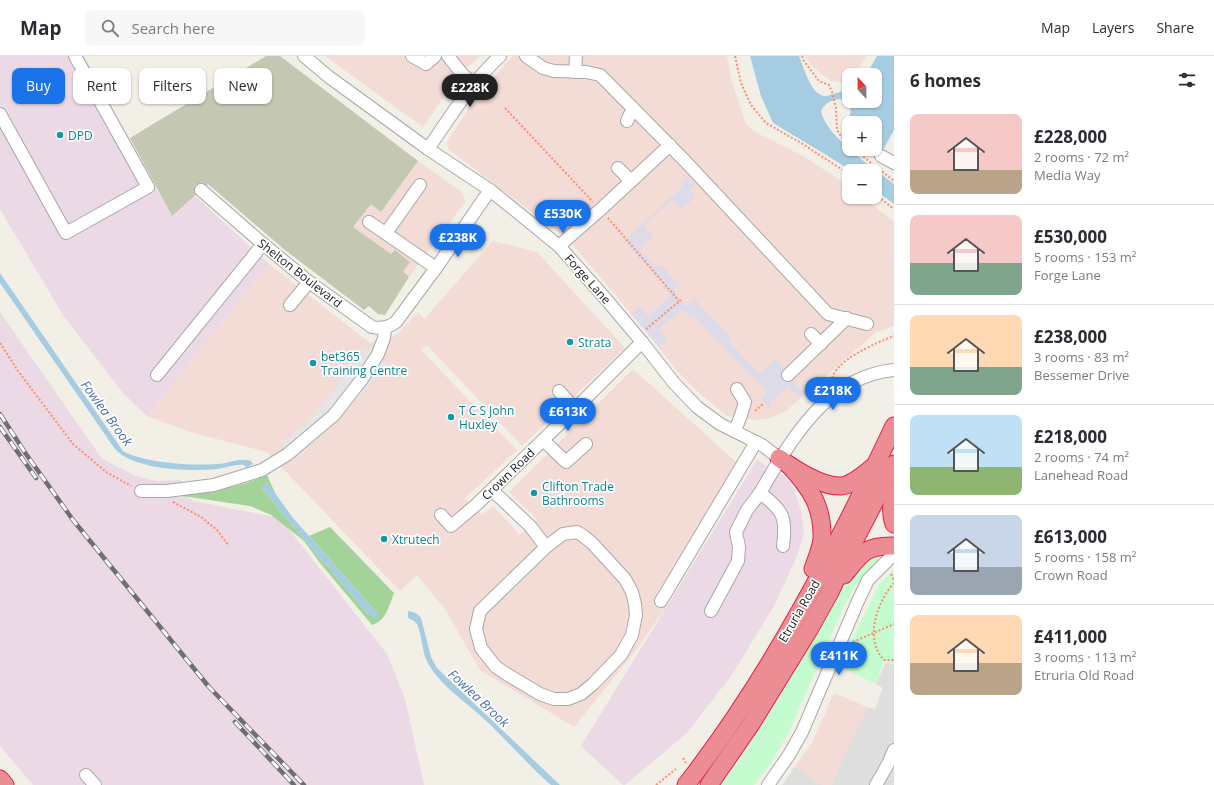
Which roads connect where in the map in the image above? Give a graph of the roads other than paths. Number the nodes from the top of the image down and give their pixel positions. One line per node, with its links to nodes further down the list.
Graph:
1 (75, 56): 12 (street)
2 (304, 56): 15 (street, Forge Lane)
3 (412, 56): 4 (street)
4 (435, 56)
5 (448, 56): 10 (street)
6 (500, 56): 10 (street)
7 (526, 56): 9 (street)
8 (576, 56): 9 (street)
9 (575, 72): 11 (street)
10 (474, 84): 15 (street)
11 (633, 108): 13 (street); 14 (street)
12 (0, 114)
13 (627, 121)
14 (670, 145): 19 (street); 30 (street)
15 (428, 149): 22 (street, Forge Lane)
16 (881, 156): 17 (street)
17 (894, 163)
18 (618, 168): 19 (street)
19 (631, 181): 26 (street)
20 (420, 185): 24 (street)
21 (201, 190): 25 (street, Shelton Boulevard)
22 (490, 190): 26 (street, Forge Lane); 27 (street)
23 (369, 222): 24 (street)
24 (386, 233): 27 (street)
25 (263, 244): 28 (street, Shelton Boulevard); 37 (street)
26 (558, 246): 34 (street, Forge Lane)
27 (436, 268): 32 (street)
28 (309, 282): 29 (street); 32 (street, Shelton Boulevard)
29 (290, 305)
30 (847, 318): 31 (street); 35 (street)
31 (867, 324)
32 (385, 328): 51 (street)
33 (811, 334): 35 (street)
34 (642, 342): 41 (street, Crown Road); 43 (street, Forge Lane)
35 (821, 344): 38 (street)
36 (894, 370): 47 (street)
37 (157, 374)
38 (788, 375)
39 (737, 388): 43 (street)
40 (559, 391): 41 (street)
41 (575, 409): 44 (street, Crown Road)
42 (894, 426): 49 (highway, Etruria Road)
43 (735, 431): 45 (street, Forge Lane)
44 (543, 440): 46 (street); 50 (street, Crown Road)
45 (756, 442): 47 (street, Forge Lane); 61 (street)
46 (586, 444)
47 (785, 462): 49 (highway); 53 (street); 62 (highway)
48 (894, 464): 60 (highway, Etruria Road)
49 (875, 465): 62 (highway, Etruria Road)
50 (492, 490): 54 (street, Crown Road); 58 (street)
51 (141, 491)
52 (894, 492): 55 (highway)
53 (760, 493): 56 (street); 63 (street)
54 (441, 515)
55 (894, 524)
56 (783, 546)
57 (894, 546): 60 (highway)
58 (546, 547): 58 (street)
59 (894, 554): 71 (street)
60 (830, 592): 70 (highway, Etruria Road)
61 (661, 601)
62 (802, 609): 69 (highway, Etruria Road)
63 (711, 610)
64 (894, 750): 72 (street)
65 (86, 775): 68 (street)
66 (0, 779): 67 (highway)
67 (5, 785)
68 (95, 785)
69 (686, 785)
70 (709, 785)
71 (768, 785)
72 (876, 785)

